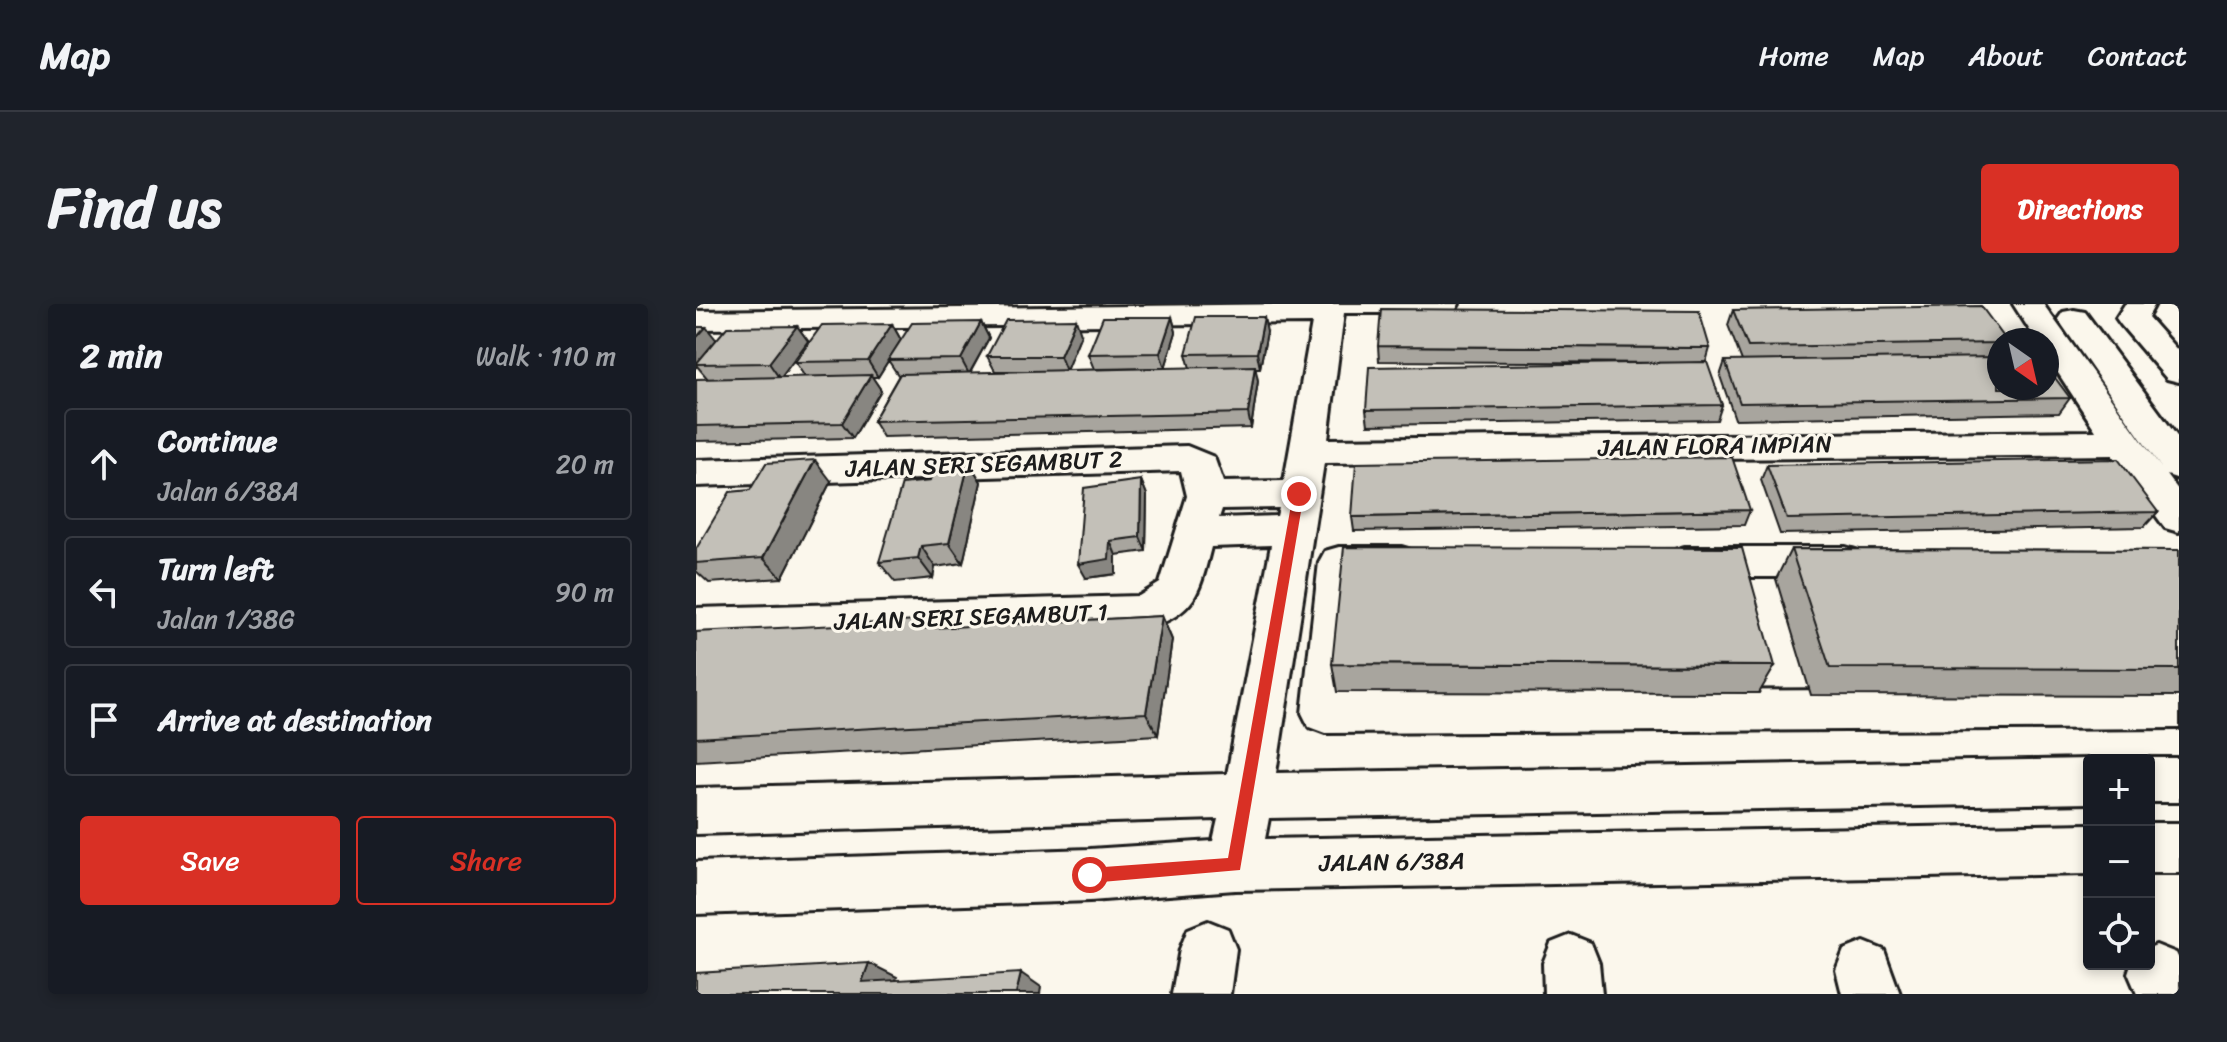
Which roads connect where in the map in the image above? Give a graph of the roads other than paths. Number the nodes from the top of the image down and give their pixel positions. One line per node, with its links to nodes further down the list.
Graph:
1 (1444, 304): 4 (street)
2 (2028, 304): 8 (street)
3 (2063, 304): 11 (street)
4 (1329, 307): 6 (street); 9 (street)
5 (2136, 311): 7 (street)
6 (696, 320)
7 (2179, 372)
8 (2122, 443): 9 (street, JALAN FLORA IMPIAN); 11 (street)
9 (1308, 451): 12 (street)
10 (696, 473): 13 (street, JALAN SERI SEGAMBUT 2)
11 (2174, 490)
12 (1296, 512): 13 (street); 22 (street)
13 (1201, 514): 17 (street, JALAN SERI SEGAMBUT 1)
14 (1433, 562): 18 (street)
15 (1654, 562): 16 (street)
16 (1875, 562)
17 (696, 625)
18 (2179, 708)
19 (2155, 780): 20 (street)
20 (2179, 780)
21 (2083, 781): 22 (street)
22 (1245, 796): 23 (street); 27 (street)
23 (696, 811)
24 (2155, 848): 25 (street)
25 (2179, 848)
26 (2083, 849): 27 (street, JALAN 6/38A)
27 (1235, 865): 28 (street, JALAN 6/38A)
28 (696, 888)

